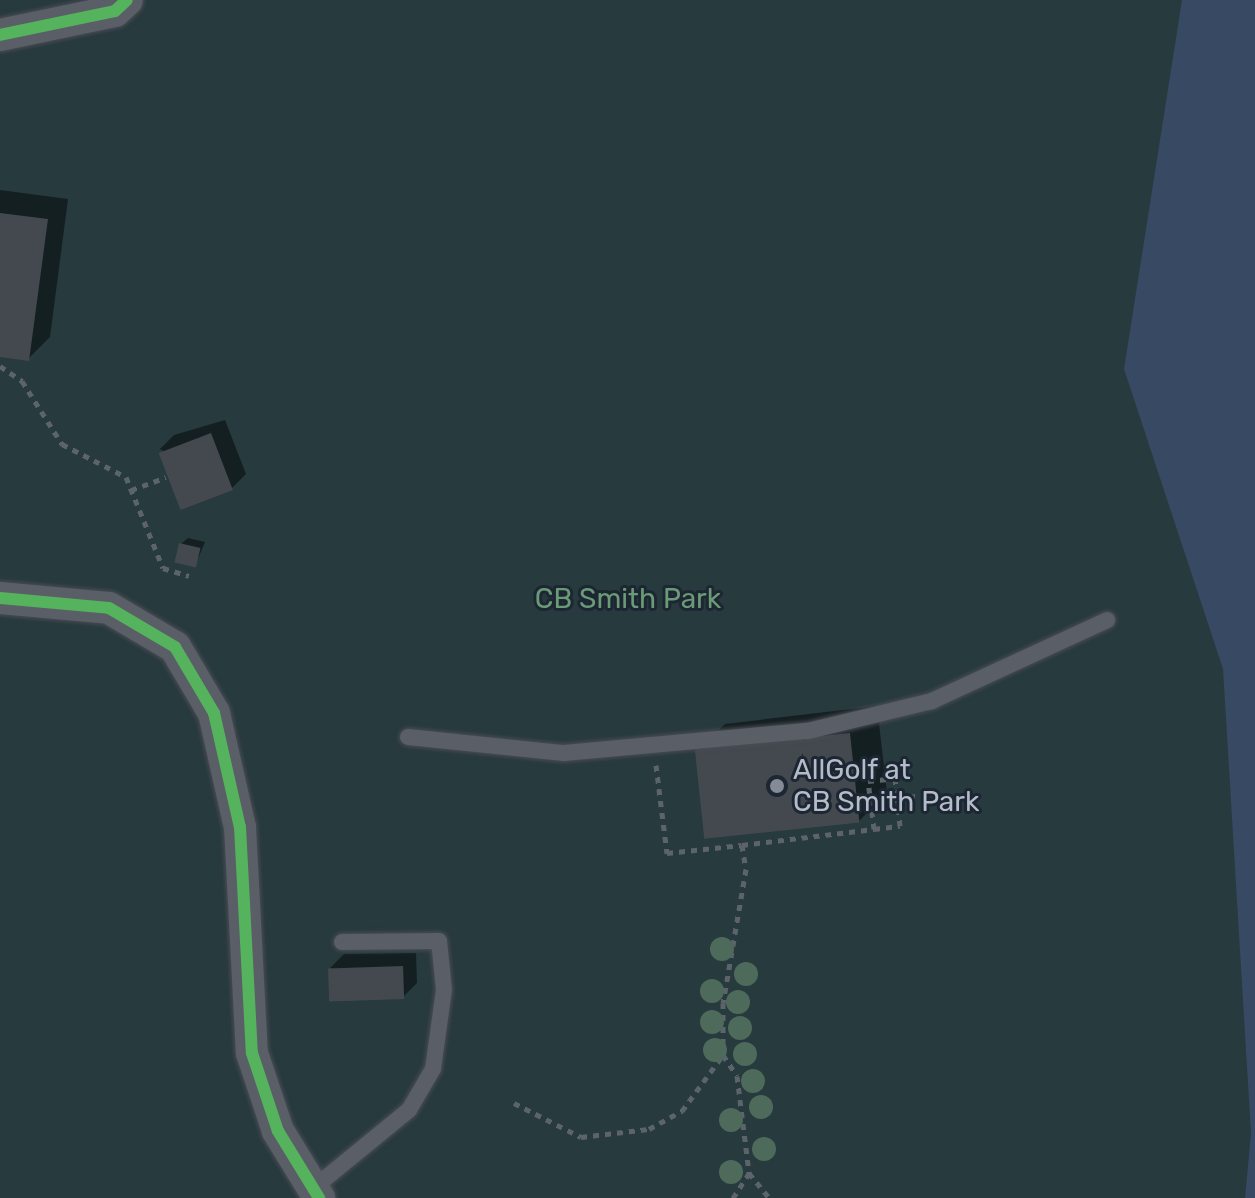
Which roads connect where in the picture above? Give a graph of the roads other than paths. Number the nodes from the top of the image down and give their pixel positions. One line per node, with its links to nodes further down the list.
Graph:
1 (127, 0): 2 (street)
2 (0, 35)
3 (0, 598): 7 (street)
4 (1107, 620): 5 (lane)
5 (408, 737)
6 (342, 942): 7 (lane)
7 (317, 1192)

